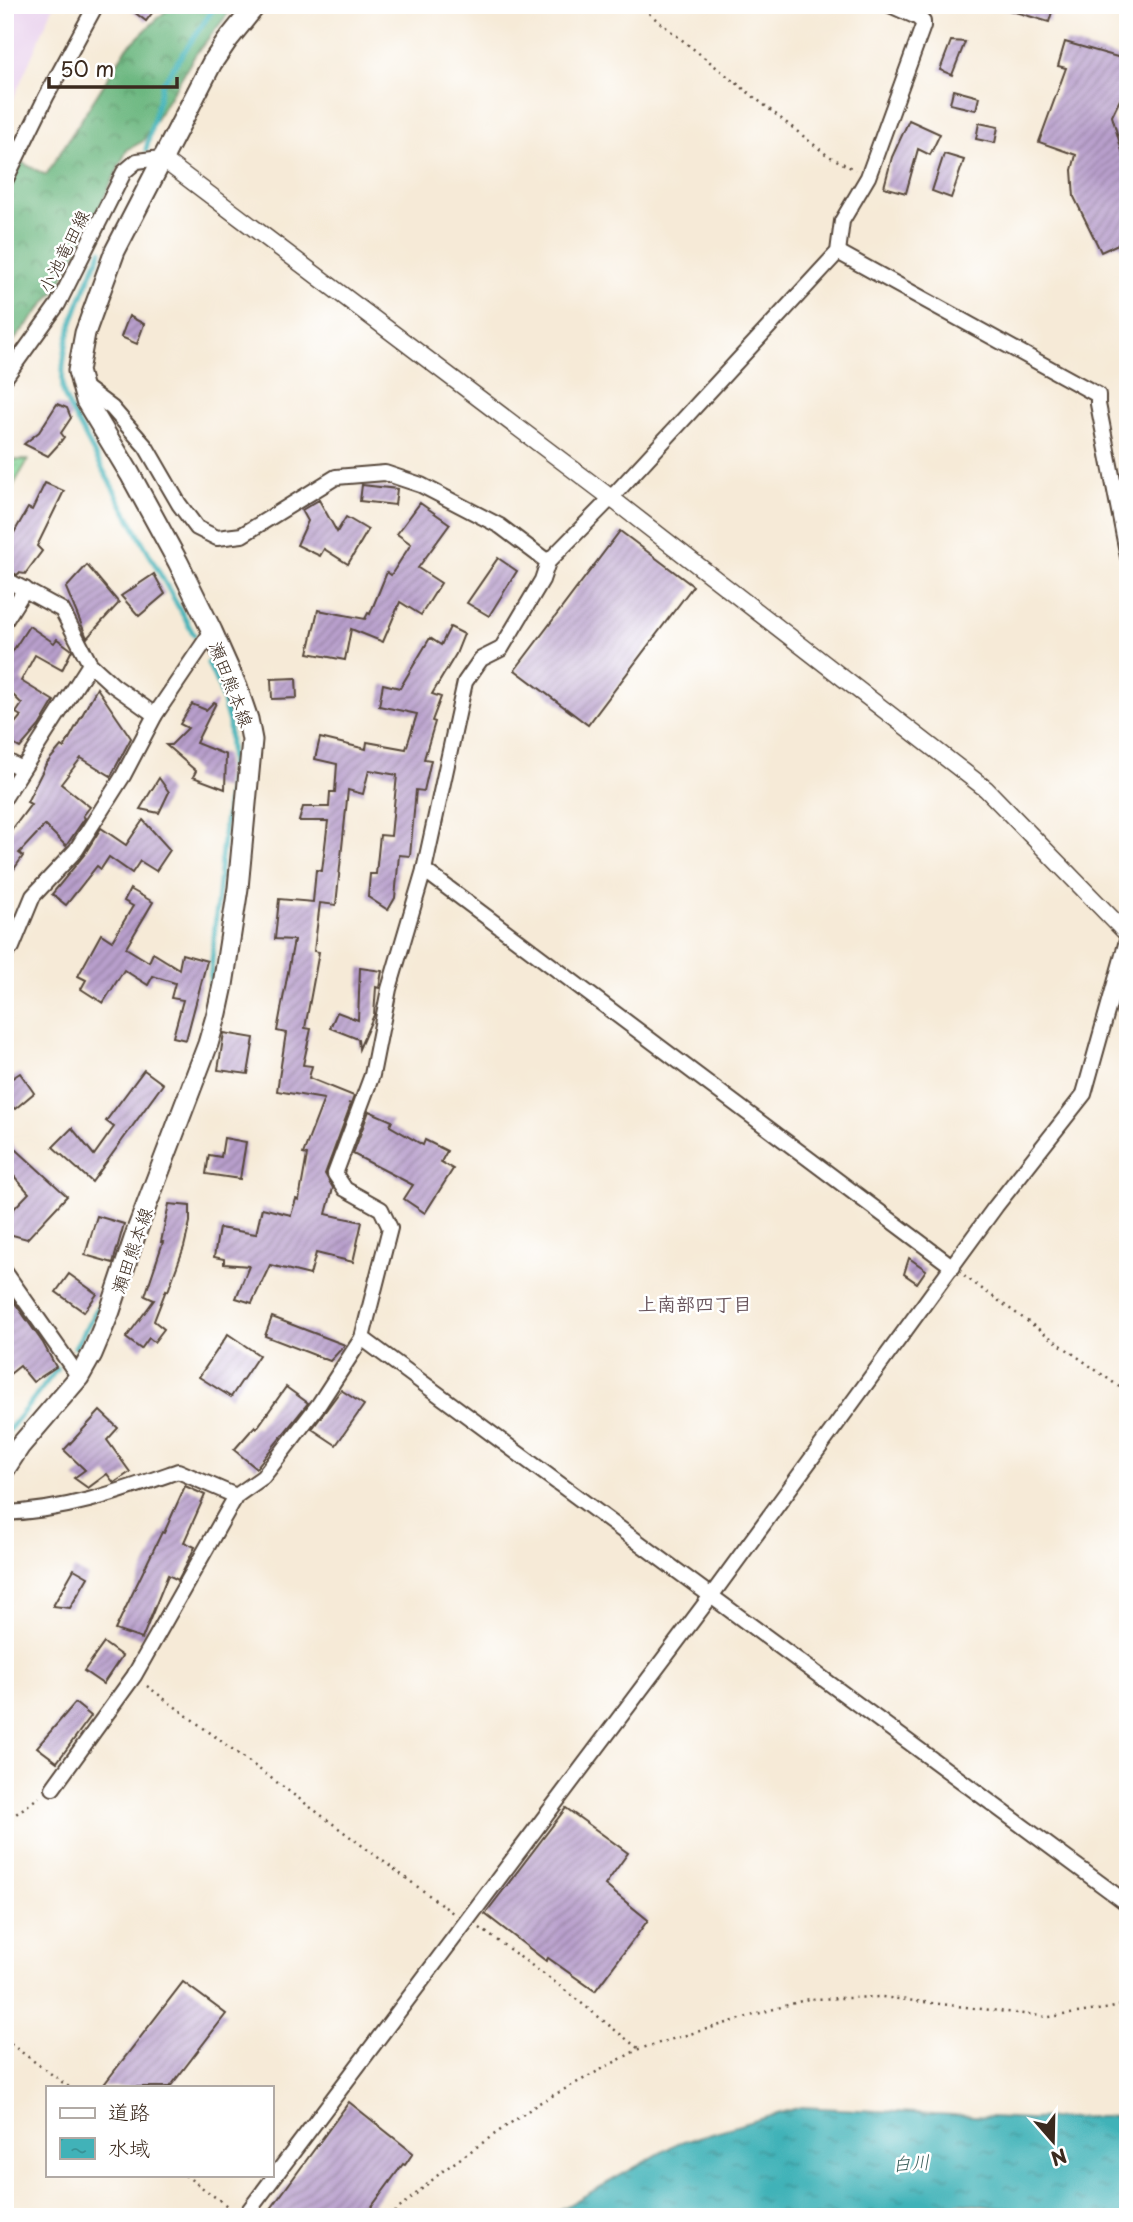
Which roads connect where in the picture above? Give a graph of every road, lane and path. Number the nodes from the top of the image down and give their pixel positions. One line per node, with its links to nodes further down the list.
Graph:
1 (96, 5): 7 (street)
2 (256, 5): 5 (main road, 瀬田熊本線)
3 (638, 5): 6 (path)
4 (890, 5): 6 (street)
5 (161, 159): 9 (street, 小池竜田線); 10 (main road, 瀬田熊本線); 11 (street)
6 (868, 177): 8 (street)
7 (5, 181)
8 (838, 251): 11 (street); 12 (street)
9 (5, 378)
10 (80, 384): 13 (street); 17 (main road, 瀬田熊本線)
11 (611, 498): 13 (street); 24 (street)
12 (1128, 557)
13 (548, 562): 23 (street)
14 (5, 579): 15 (street)
15 (24, 589): 16 (street); 18 (street)
16 (5, 621)
17 (212, 631): 19 (street); 29 (main road, 瀬田熊本線)
18 (90, 664): 19 (street); 21 (street)
19 (155, 715): 25 (street)
20 (5, 760): 21 (street)
21 (22, 769): 22 (street)
22 (5, 797)
23 (424, 870): 26 (street); 28 (street)
24 (1128, 936): 26 (street)
25 (5, 953)
26 (953, 1268): 30 (path); 34 (street)
27 (5, 1272): 29 (street)
28 (362, 1338): 32 (street); 34 (street)
29 (79, 1377): 31 (main road, 瀬田熊本線)
30 (1128, 1393)
31 (5, 1469)
32 (236, 1496): 33 (street); 35 (street)
33 (5, 1513)
34 (711, 1596): 38 (street); 39 (street)
35 (134, 1676): 36 (street); 39 (path)
36 (53, 1788): 37 (path)
37 (5, 1822)
38 (1128, 1903)
39 (466, 1920): 42 (path); 44 (street)
40 (1128, 2003): 42 (path)
41 (5, 2040): 43 (path)
42 (639, 2049): 48 (path)
43 (67, 2086)
44 (273, 2168)
45 (186, 2176): 47 (path)
46 (267, 2176): 47 (street)
47 (238, 2213)
48 (389, 2217)

